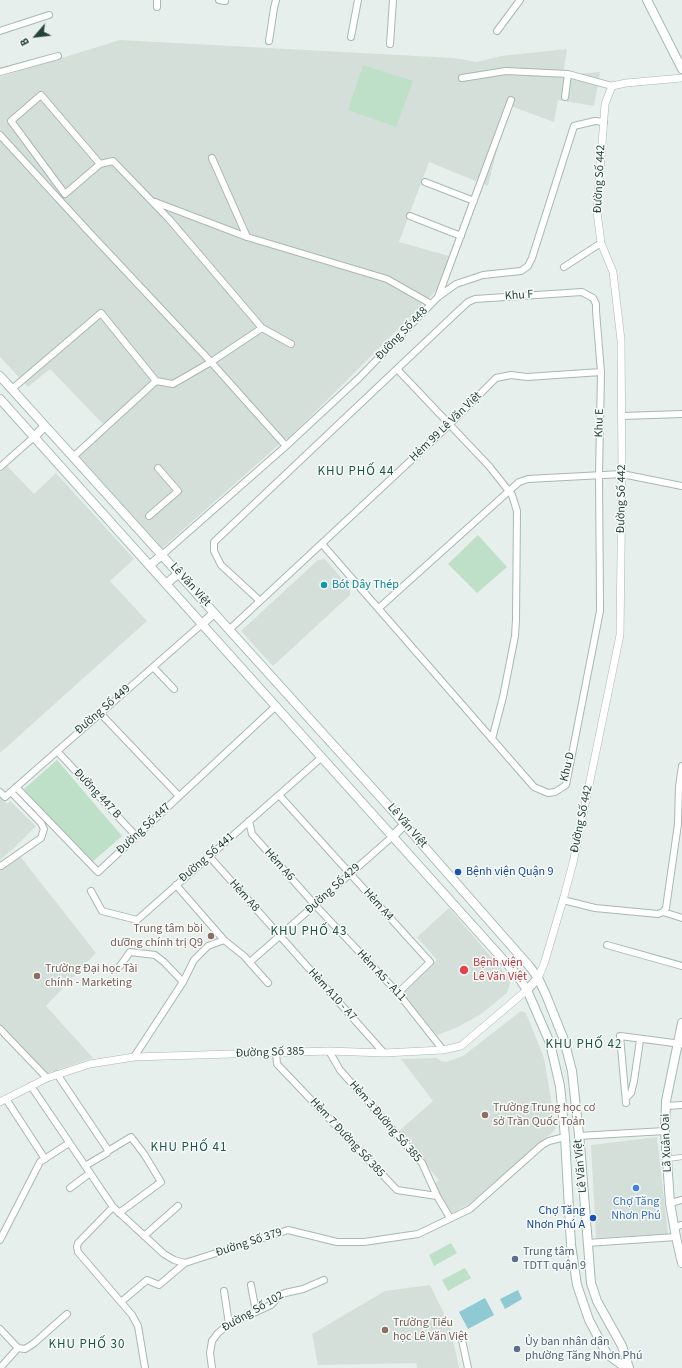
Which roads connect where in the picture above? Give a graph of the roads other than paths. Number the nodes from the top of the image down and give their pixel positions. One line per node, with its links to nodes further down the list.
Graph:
1 (157, 0): 7 (street)
2 (276, 0): 12 (street)
3 (358, 0): 11 (street)
4 (393, 0): 13 (street)
5 (520, 0): 10 (street)
6 (647, 0): 15 (main road)
7 (157, 7)
8 (49, 15): 9 (street)
9 (0, 31)
10 (497, 31)
11 (351, 37)
12 (269, 41)
13 (390, 44)
14 (58, 56): 16 (street)
15 (682, 69)
16 (0, 72)
17 (568, 74): 18 (street); 20 (street); 21 (street)
18 (462, 78)
19 (682, 78): 20 (street)
20 (612, 86): 23 (street, Đường Số 442)
21 (565, 98)
22 (511, 100): 29 (street)
23 (604, 122): 33 (street, Đường Số 442); 35 (street, Đường Số 448)
24 (0, 135): 39 (street)
25 (212, 158): 32 (street)
26 (100, 164): 26 (street); 28 (street)
27 (425, 182): 29 (street)
28 (151, 201): 32 (street); 37 (street)
29 (474, 201): 31 (street)
30 (410, 216): 31 (street)
31 (461, 236): 35 (street)
32 (247, 237): 36 (street)
33 (601, 243): 34 (street); 47 (street, Đường Số 442)
34 (564, 267)
35 (438, 297): 36 (street, Đường Số 448)
36 (431, 304): 51 (street, Đường Số 448)
37 (262, 328): 38 (street); 39 (street)
38 (291, 344)
39 (211, 362): 43 (street); 51 (street)
40 (397, 369): 41 (street, Khu F); 48 (street); 67 (street, Khu F)
41 (601, 372): 48 (street, Hẻm 99 Lê Văn Việt); 56 (street, Khu E)
42 (0, 376): 44 (main road, Lê Văn Việt)
43 (156, 381): 44 (street); 52 (street)
44 (12, 389): 49 (main road, Lê Văn Việt)
45 (0, 399): 50 (main road, Lê Văn Việt)
46 (682, 414): 47 (street)
47 (622, 416): 55 (street, Đường Số 442)
48 (450, 424): 59 (street); 62 (street, Hẻm 99 Lê Văn Việt)
49 (45, 426): 50 (main road); 52 (main road, Lê Văn Việt)
50 (34, 436): 53 (street); 64 (main road, Lê Văn Việt)
51 (286, 446): 63 (street, Đường Số 448)
52 (73, 457): 63 (main road, Lê Văn Việt)
53 (0, 467)
54 (158, 468): 58 (street)
55 (622, 474): 56 (street); 57 (street); 95 (street, Đường Số 442)
56 (599, 475): 59 (street); 76 (street, Khu D)
57 (682, 486)
58 (178, 490): 60 (street); 61 (street)
59 (509, 492): 68 (street); 76 (street)
60 (183, 496)
61 (150, 516)
62 (322, 544): 67 (street, Hẻm 99 Lê Văn Việt); 68 (street)
63 (162, 554): 64 (main road); 65 (main road, Lê Văn Việt)
64 (150, 566): 66 (main road, Lê Văn Việt)
65 (179, 573): 66 (main road); 69 (main road, Lê Văn Việt)
66 (166, 584): 70 (main road, Lê Văn Việt)
67 (260, 601): 71 (street, Hẻm 99 Lê Văn Việt)
68 (379, 608): 76 (street)
69 (214, 613): 70 (main road); 71 (main road, Lê Văn Việt)
70 (202, 624): 72 (street, Đường Số 449); 74 (main road, Lê Văn Việt)
71 (230, 630): 86 (main road, Lê Văn Việt)
72 (153, 666): 73 (street); 75 (street, Đường Số 449)
73 (174, 689)
74 (276, 706): 78 (main road, Lê Văn Việt); 84 (street, Đường Số 447)
75 (100, 713): 77 (street, Đường Số 449); 84 (street)
76 (492, 739)
77 (57, 751): 80 (street, Đường Số 449); 88 (street, Đường 447 B)
78 (322, 757): 83 (street, Đường Số 441); 89 (main road, Lê Văn Việt)
79 (682, 766): 87 (street)
80 (16, 787): 82 (street, Đường Số 449); 88 (street, Đường Số 447)
81 (0, 792): 82 (street, Đường Số 449)
82 (11, 792): 91 (street)
83 (279, 795): 85 (street, Đường Số 441); 92 (street, Hẻm A4)
84 (179, 796): 88 (street, Đường Số 447)
85 (249, 821): 90 (street, Đường Số 441); 96 (street, Hẻm A6)
86 (405, 824): 89 (main road); 105 (main road, Lê Văn Việt)
87 (680, 824): 97 (street)
88 (136, 836)
89 (393, 836): 92 (street, Đường Số 429); 108 (main road, Lê Văn Việt)
90 (209, 856): 93 (street, Đường Số 441); 99 (street, Hẻm A8)
91 (1, 866)
92 (350, 874): 96 (street, Đường Số 429); 109 (street, Hẻm A4)
93 (176, 885): 94 (street, Đường Số 441); 100 (street)
94 (91, 892)
95 (563, 900): 97 (street); 105 (street, Đường Số 442)
96 (315, 905): 99 (street, Đường Số 429); 109 (street, Hẻm A5 - A11)
97 (663, 912): 98 (street)
98 (682, 918)
99 (280, 936): 102 (street, Đường Số 429); 117 (street, Hẻm A10 - A7)
100 (224, 940): 102 (street); 106 (street)
101 (607, 945): 104 (street)
102 (250, 962): 107 (street)
103 (120, 966): 106 (street)
104 (682, 966)
105 (538, 978): 108 (main road); 126 (main road, Lê Văn Việt)
106 (183, 982): 118 (street)
107 (268, 983)
108 (527, 990): 114 (street, Đường Số 385); 127 (main road, Lê Văn Việt)
109 (398, 993): 114 (street, Hẻm A5 - A11)
110 (682, 1023): 113 (main road, Lã Xuân Oai)
111 (0, 1029): 120 (street)
112 (640, 1040): 112 (street); 113 (street)
113 (680, 1044): 124 (main road, Lã Xuân Oai)
114 (443, 1050): 117 (street, Đường Số 385)
115 (329, 1051): 116 (street, Đường Số 385); 117 (street, Đường Số 385); 136 (street, Hẻm 3 Đường Số 385)
116 (276, 1052): 118 (street, Đường Số 385); 136 (street, Hẻm 7 Đường Số 385)
117 (384, 1053)
118 (134, 1057): 119 (street, Đường Số 385)
119 (58, 1074): 120 (street, Đường Số 385); 129 (street)
120 (47, 1078): 121 (street, Đường Số 385)
121 (31, 1086): 122 (street, Đường Số 385); 128 (street)
122 (3, 1101): 131 (street)
123 (682, 1105): 124 (street)
124 (666, 1106): 125 (main road, Lã Xuân Oai)
125 (665, 1131): 126 (street); 132 (main road, Lã Xuân Oai)
126 (578, 1136): 127 (main road); 147 (main road, Lê Văn Việt)
127 (565, 1137): 142 (street, Đường Số 379); 148 (main road, Lê Văn Việt)
128 (69, 1143): 131 (street); 133 (street)
129 (108, 1151): 133 (street); 141 (street)
130 (682, 1157): 132 (street)
131 (45, 1159): 146 (street)
132 (668, 1159): 138 (main road, Lã Xuân Oai)
133 (85, 1166): 134 (street)
134 (90, 1173): 135 (street); 140 (street)
135 (70, 1188)
136 (437, 1196): 142 (street, Hẻm 3 Đường Số 385)
137 (682, 1200): 138 (street)
138 (670, 1203): 143 (main road, Lã Xuân Oai)
139 (178, 1206): 144 (street)
140 (113, 1207): 141 (street); 154 (street)
141 (119, 1213): 144 (street)
142 (450, 1218): 149 (street, Đường Số 379)
143 (678, 1226): 145 (main road, Lã Xuân Oai)
144 (144, 1236): 149 (street)
145 (676, 1238): 147 (street); 150 (main road, Lã Xuân Oai)
146 (0, 1240)
147 (587, 1243): 148 (main road); 165 (main road, Lê Văn Việt)
148 (571, 1245): 165 (main road, Lê Văn Việt)
149 (185, 1263): 154 (street)
150 (682, 1263)
151 (324, 1280): 155 (street, Đường Số 102)
152 (251, 1285): 155 (street)
153 (224, 1291): 157 (street)
154 (121, 1302): 162 (street)
155 (256, 1312): 157 (street, Đường Số 102)
156 (67, 1314): 160 (street)
157 (229, 1324): 163 (street, Đường Số 102)
158 (0, 1329): 160 (street)
159 (462, 1340): 164 (street)
160 (18, 1348): 161 (street)
161 (0, 1368)
162 (145, 1368)
163 (212, 1368)
164 (468, 1368)
165 (627, 1368)

